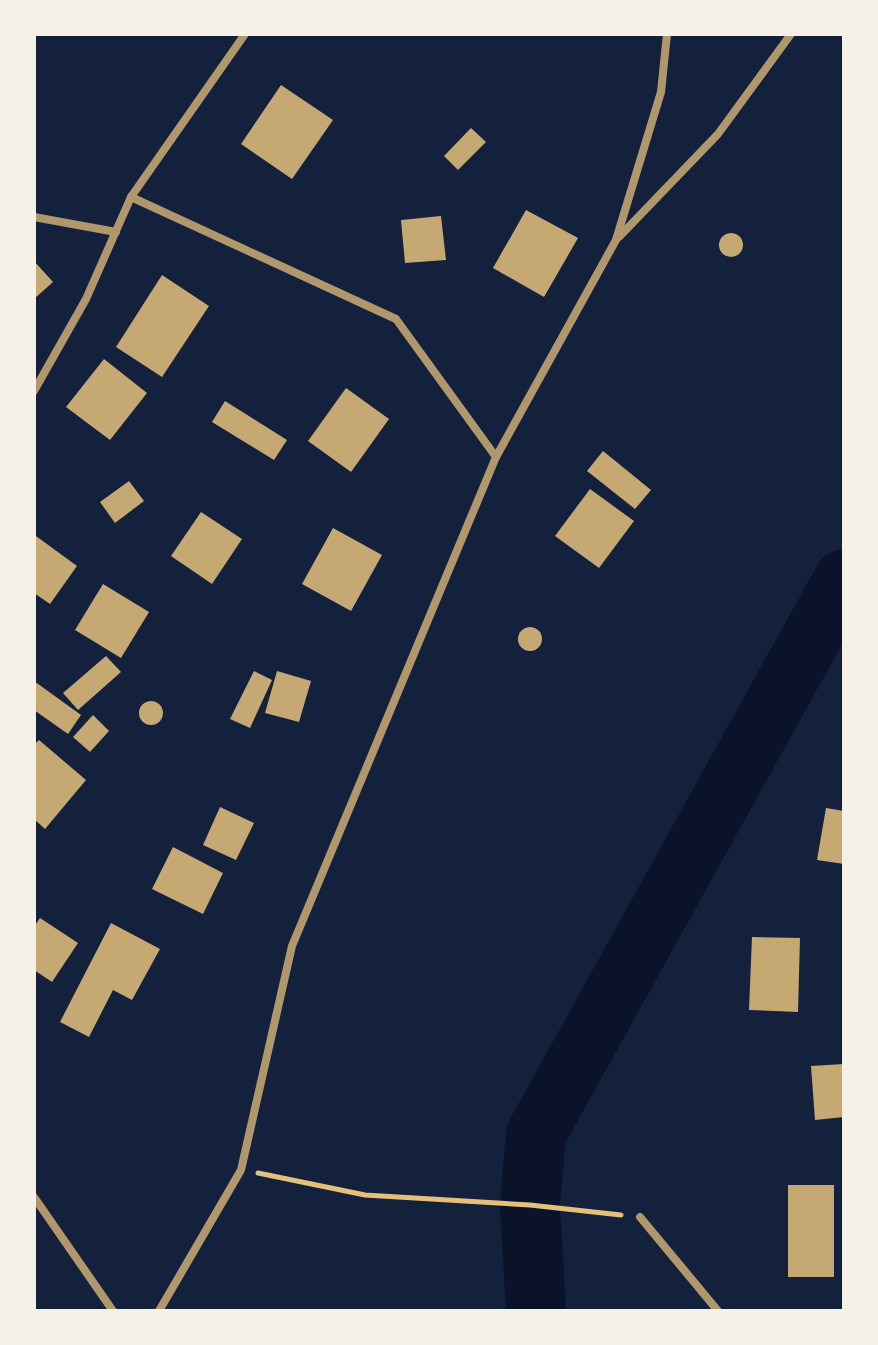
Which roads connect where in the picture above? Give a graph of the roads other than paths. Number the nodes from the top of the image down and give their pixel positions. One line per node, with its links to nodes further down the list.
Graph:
1 (245, 34): 4 (street)
2 (667, 34): 7 (street)
3 (791, 34): 7 (street)
4 (131, 197): 6 (street); 9 (street)
5 (34, 217): 6 (street)
6 (116, 232): 8 (street)
7 (616, 240): 9 (street)
8 (34, 391)
9 (496, 457): 13 (street)
10 (34, 1197): 12 (street)
11 (640, 1217): 14 (street)
12 (113, 1311)
13 (159, 1311)
14 (718, 1311)

